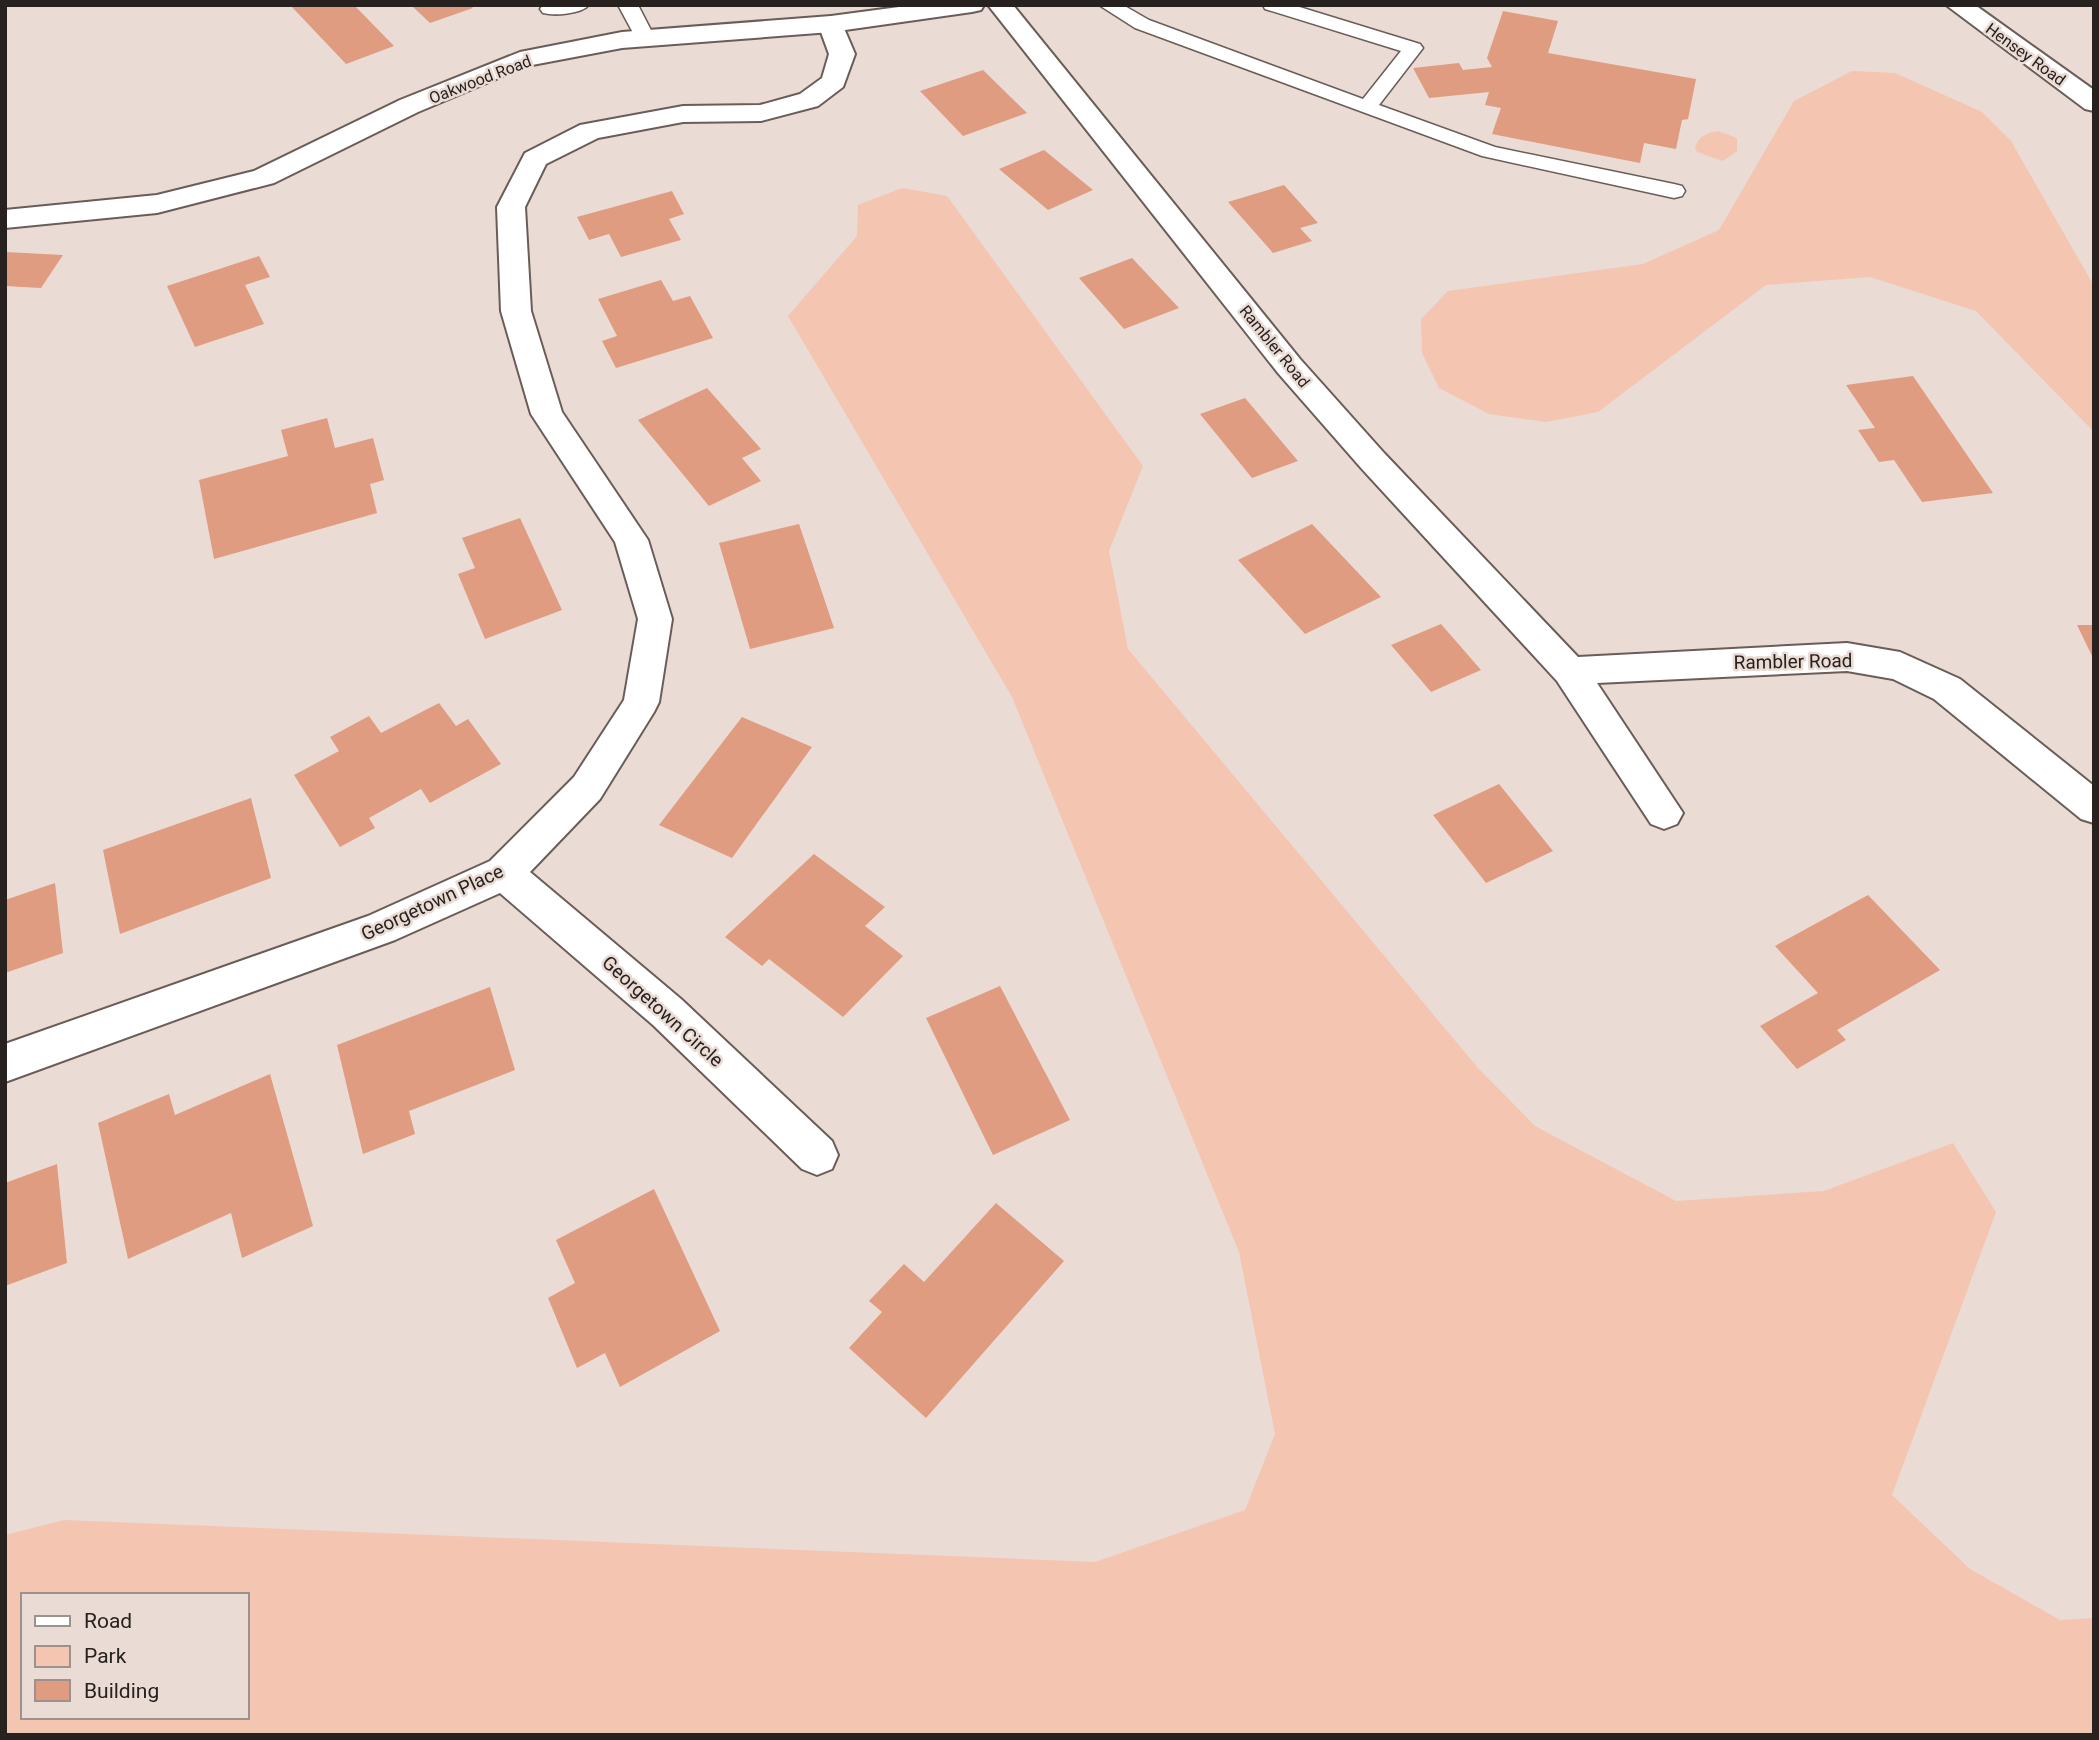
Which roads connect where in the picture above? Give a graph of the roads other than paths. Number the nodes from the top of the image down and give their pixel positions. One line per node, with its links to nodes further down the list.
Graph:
1 (580, 5): 9 (lane)
2 (628, 5): 12 (lane)
3 (972, 5): 10 (street, Oakwood Road)
4 (1000, 5): 17 (street, Rambler Road)
5 (1108, 5): 11 (lane)
6 (1161, 5): 11 (lane)
7 (1272, 5): 14 (lane)
8 (1958, 5): 13 (street, Hensey Road)
9 (550, 9)
10 (831, 24): 12 (street, Oakwood Road); 20 (street, Georgetown Place)
11 (1142, 24): 14 (lane)
12 (645, 38): 16 (street, Oakwood Road)
13 (2094, 103)
14 (1367, 107): 15 (lane)
15 (1674, 191)
16 (5, 219)
17 (1570, 671): 18 (street, Rambler Road); 19 (street, Rambler Road)
18 (2094, 808)
19 (1664, 813)
20 (504, 873): 21 (street, Georgetown Place); 22 (street, Georgetown Circle)
21 (5, 1063)
22 (817, 1155)

